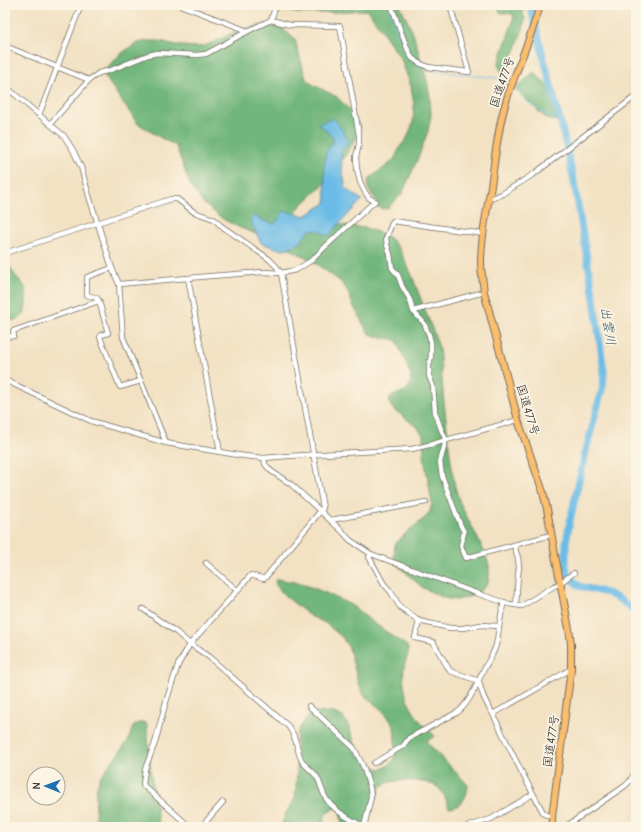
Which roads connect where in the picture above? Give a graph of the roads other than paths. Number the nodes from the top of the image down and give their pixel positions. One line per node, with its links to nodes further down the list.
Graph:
1 (82, 5): 10 (street)
2 (180, 5): 8 (street)
3 (391, 5): 4 (street)
4 (450, 5)
5 (275, 6): 7 (street)
6 (540, 6): 16 (highway, 国道477号)
7 (271, 20): 8 (street); 21 (street)
8 (248, 31): 11 (street)
9 (5, 46): 10 (street)
10 (57, 67): 11 (street); 14 (street)
11 (89, 80): 15 (street)
12 (5, 86): 14 (street)
13 (636, 96): 16 (street)
14 (39, 115): 15 (street)
15 (50, 124): 17 (street)
16 (488, 200): 18 (highway, 国道477号)
17 (98, 223): 19 (street); 20 (street); 21 (street)
18 (484, 234): 24 (highway, 国道477号); 26 (street)
19 (5, 253)
20 (112, 268): 23 (street); 25 (street)
21 (281, 273): 22 (street); 34 (street)
22 (188, 278): 23 (street); 33 (street)
23 (119, 284): 29 (street)
24 (484, 292): 26 (street); 30 (highway, 国道477号)
25 (99, 301): 27 (street); 29 (street)
26 (413, 311): 31 (street)
27 (5, 337)
28 (5, 380): 32 (street)
29 (141, 381): 32 (street)
30 (518, 420): 31 (street); 39 (highway, 国道477号)
31 (446, 440): 34 (street); 40 (street)
32 (166, 443): 33 (street)
33 (220, 452): 35 (street)
34 (314, 454): 35 (street); 37 (street)
35 (264, 458): 37 (street)
36 (426, 502): 38 (street)
37 (322, 511): 38 (street); 45 (street)
38 (331, 520): 41 (street)
39 (551, 535): 40 (street); 44 (highway, 国道477号)
40 (514, 546): 47 (street)
41 (371, 554): 46 (street); 49 (street)
42 (206, 563): 45 (street)
43 (574, 573): 44 (street)
44 (560, 584): 47 (street); 52 (highway, 国道477号)
45 (238, 591): 51 (street)
46 (504, 602): 47 (street); 50 (street)
47 (516, 605)
48 (143, 609): 51 (street)
49 (419, 622): 50 (street); 53 (street)
50 (499, 626): 53 (street)
51 (190, 644): 54 (street); 61 (street)
52 (571, 669): 55 (street); 60 (highway, 国道477号)
53 (479, 681): 55 (street); 56 (street)
54 (309, 706)
55 (493, 714): 58 (street)
56 (374, 763)
57 (636, 771): 65 (street)
58 (533, 794): 60 (street); 63 (street)
59 (223, 802): 62 (street)
60 (552, 817): 64 (highway, 国道477号)
61 (190, 827)
62 (201, 827)
63 (466, 827)
64 (552, 827)
65 (565, 827)

